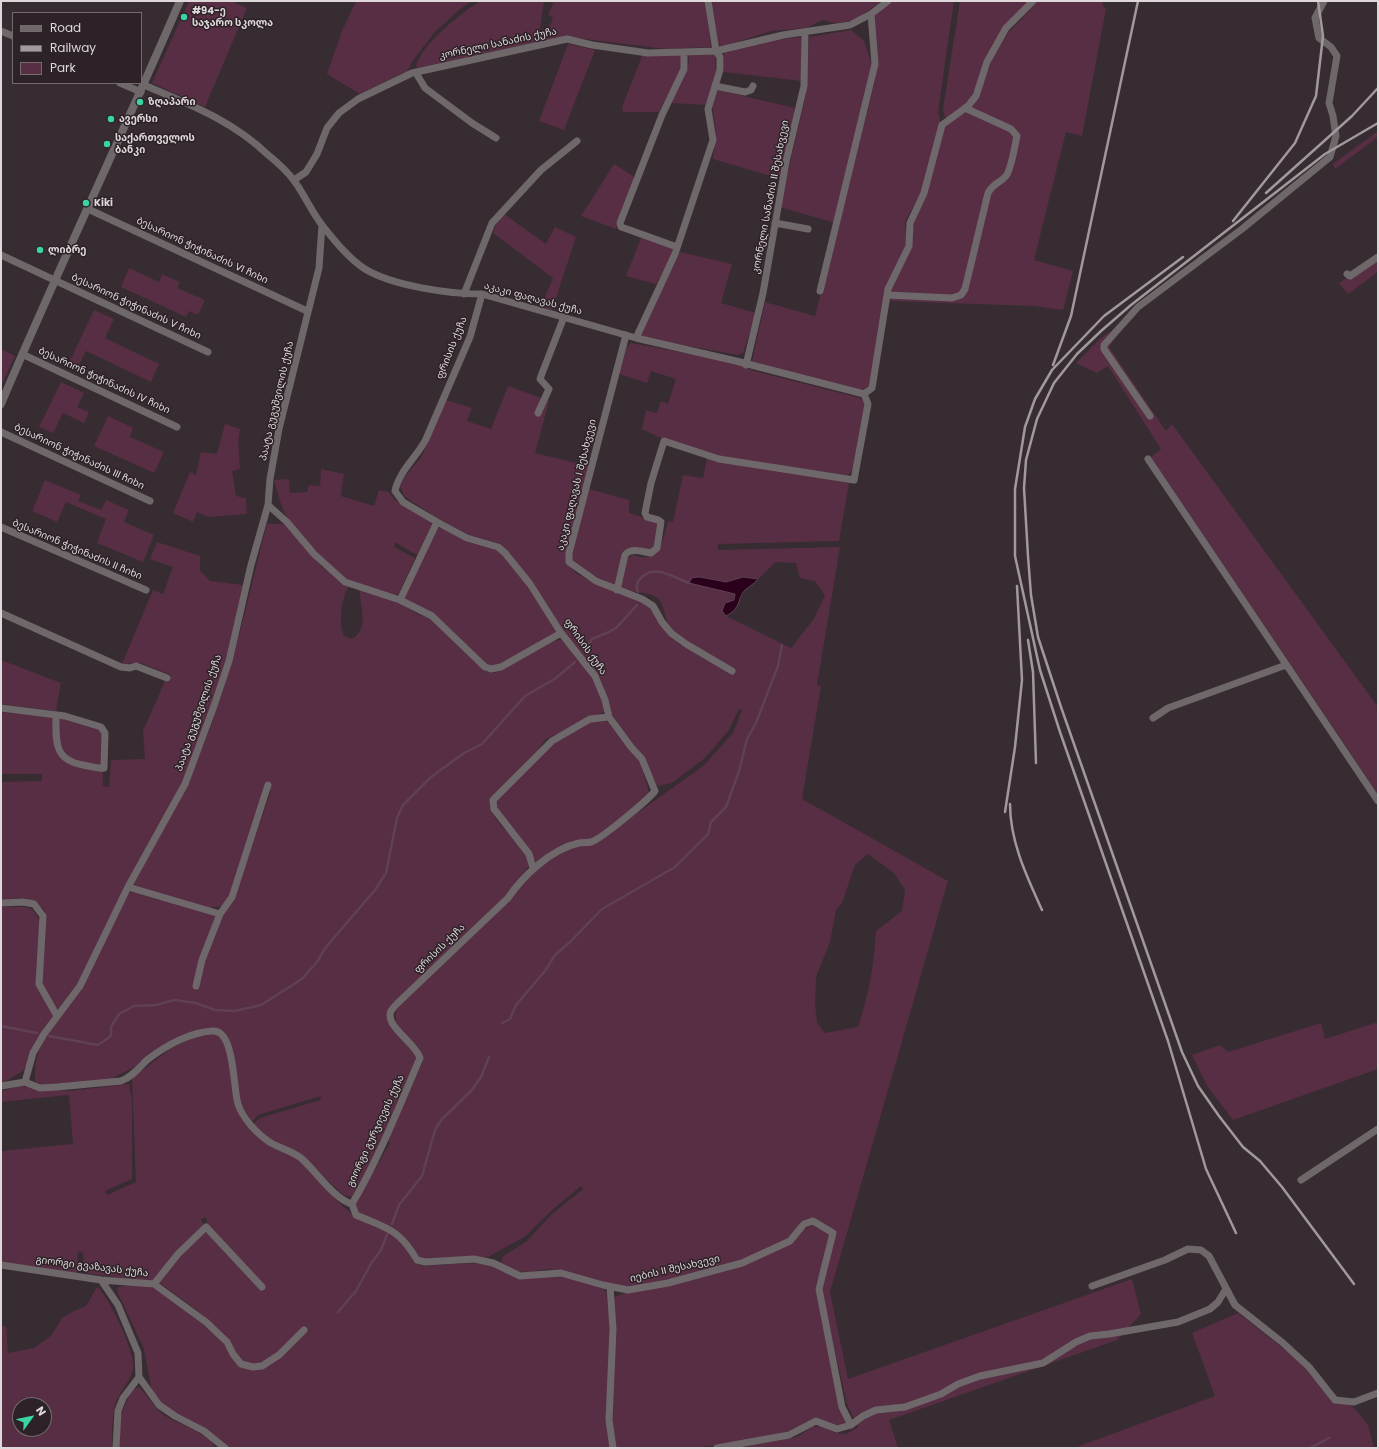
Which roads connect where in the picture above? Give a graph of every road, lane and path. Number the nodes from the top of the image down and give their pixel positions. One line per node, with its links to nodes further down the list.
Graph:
1 (180, 1): 16 (street)
2 (708, 1): 10 (street)
3 (888, 1): 6 (street, კორნელი სანაძის ქუჩა)
4 (1033, 1): 17 (street)
5 (1324, 1): 44 (street)
6 (871, 14): 8 (street, კორნელი სანაძის ქუჩა); 30 (street)
7 (1, 31): 9 (street)
8 (805, 32): 10 (street, კორნელი სანაძის ქუჩა); 22 (street, კორნელი სანაძის II შესახვევი)
9 (12, 36)
10 (716, 51): 11 (street, კორნელი სანაძის ქუჩა); 14 (street)
11 (684, 52): 12 (street, კორნელი სანაძის ქუჩა); 25 (street)
12 (416, 72): 18 (street); 20 (street, კორნელი სანაძის ქუჩა)
13 (124, 84): 16 (street, აკაკი ფაღავას ქუჩა)
14 (715, 86): 15 (street); 25 (street)
15 (752, 86)
16 (142, 89): 20 (street, აკაკი ფაღავას ქუჩა); 21 (street)
17 (965, 108): 33 (street); 33 (street)
18 (496, 138)
19 (577, 141): 31 (street)
20 (294, 180): 23 (street, აკაკი ფაღავას ქუჩა)
21 (88, 209): 29 (street); 34 (street, ბესარიონ ჭიჭინაძის VI ჩიხი)
22 (775, 223): 24 (street); 40 (street, კორნელი სანაძის II შესახვევი)
23 (322, 224): 31 (street, აკაკი ფაღავას ქუჩა); 34 (street, პაატა გუგუშვილის ქუჩა)
24 (808, 229)
25 (677, 247): 37 (street)
26 (1, 255): 29 (street, ბესარიონ ჭიჭინაძის V ჩიხი)
27 (1378, 257): 28 (street)
28 (1347, 274)
29 (55, 280): 38 (street, ბესარიონ ჭიჭინაძის V ჩიხი); 39 (street)
30 (820, 291)
31 (464, 294): 32 (street, აკაკი ფაღავას ქუჩა)
32 (482, 294): 35 (street, აკაკი ფაღავას ქუჩა); 50 (street, ფრისის ქუჩა)
33 (887, 295): 41 (street)
34 (307, 311): 49 (street, პაატა გუგუშვილის ქუჩა)
35 (564, 317): 36 (street, აკაკი ფაღავას ქუჩა); 43 (street)
36 (626, 335): 37 (street, აკაკი ფაღავას ქუჩა); 53 (street, აკაკი ფაღავას I შესახვევი)
37 (636, 338): 40 (street, აკაკი ფაღავას ქუჩა)
38 (208, 352)
39 (22, 354): 42 (street); 45 (street, ბესარიონ ჭიჭინაძის IV ჩიხი)
40 (746, 365): 41 (street, აკაკი ფაღავას ქუჩა)
41 (864, 394): 53 (street)
42 (1, 404)
43 (538, 412)
44 (1150, 416)
45 (178, 427)
46 (1, 432): 48 (street, ბესარიონ ჭიჭინაძის III ჩიხი)
47 (1148, 459): 57 (street)
48 (150, 501)
49 (268, 505): 54 (street); 67 (street, პაატა გუგუშვილის ქუჩა)
50 (437, 522): 54 (street); 56 (street, ფრისის ქუჩა)
51 (1, 528): 52 (street, ბესარიონ ჭიჭინაძის II ჩიხი)
52 (146, 590)
53 (617, 590): 58 (street, აკაკი ფაღავას I შესახვევი)
54 (400, 600): 56 (street)
55 (1, 613): 59 (street)
56 (561, 633): 62 (street, ფრისის ქუჩა)
57 (1286, 665): 63 (street); 65 (street)
58 (732, 671)
59 (167, 678)
60 (1, 708): 61 (street)
61 (56, 715): 61 (street)
62 (608, 717): 66 (street); 66 (street, ფრისის ქუჩა)
63 (1153, 718)
64 (268, 785): 69 (street)
65 (1378, 801)
66 (533, 868): 72 (street, ფრისის ქუჩა)
67 (128, 887): 69 (street); 71 (street, პაატა გუგუშვილის ქუჩა)
68 (1, 903): 71 (street)
69 (220, 914): 70 (street)
70 (196, 986)
71 (57, 1016): 73 (street, პაატა გუგუშვილის ქუჩა)
72 (390, 1018): 77 (street, გიორგი გურჯიევის ქუჩა)
73 (26, 1082): 74 (street, გიორგი გურჯიევის ქუჩა); 77 (street, გიორგი გურჯიევის ქუჩა)
74 (1, 1086)
75 (1378, 1129): 76 (street)
76 (1301, 1180)
77 (352, 1204): 83 (street, იების II შესახვევი)
78 (1, 1265): 79 (street, გიორგი გვაზავას ქუჩა)
79 (101, 1280): 80 (street, გიორგი გვაზავას ქუჩა); 86 (street)
80 (154, 1284): 82 (street); 85 (street, გიორგი გვაზავას ქუჩა)
81 (1092, 1286): 84 (street)
82 (262, 1287)
83 (610, 1287): 88 (street, იების II შესახვევი); 91 (street)
84 (1226, 1289): 87 (street); 88 (street)
85 (304, 1330)
86 (139, 1377): 89 (street); 90 (street)
87 (1378, 1393)
88 (851, 1425): 92 (street)
89 (222, 1447)
90 (116, 1448)
91 (613, 1448)
92 (717, 1448)

